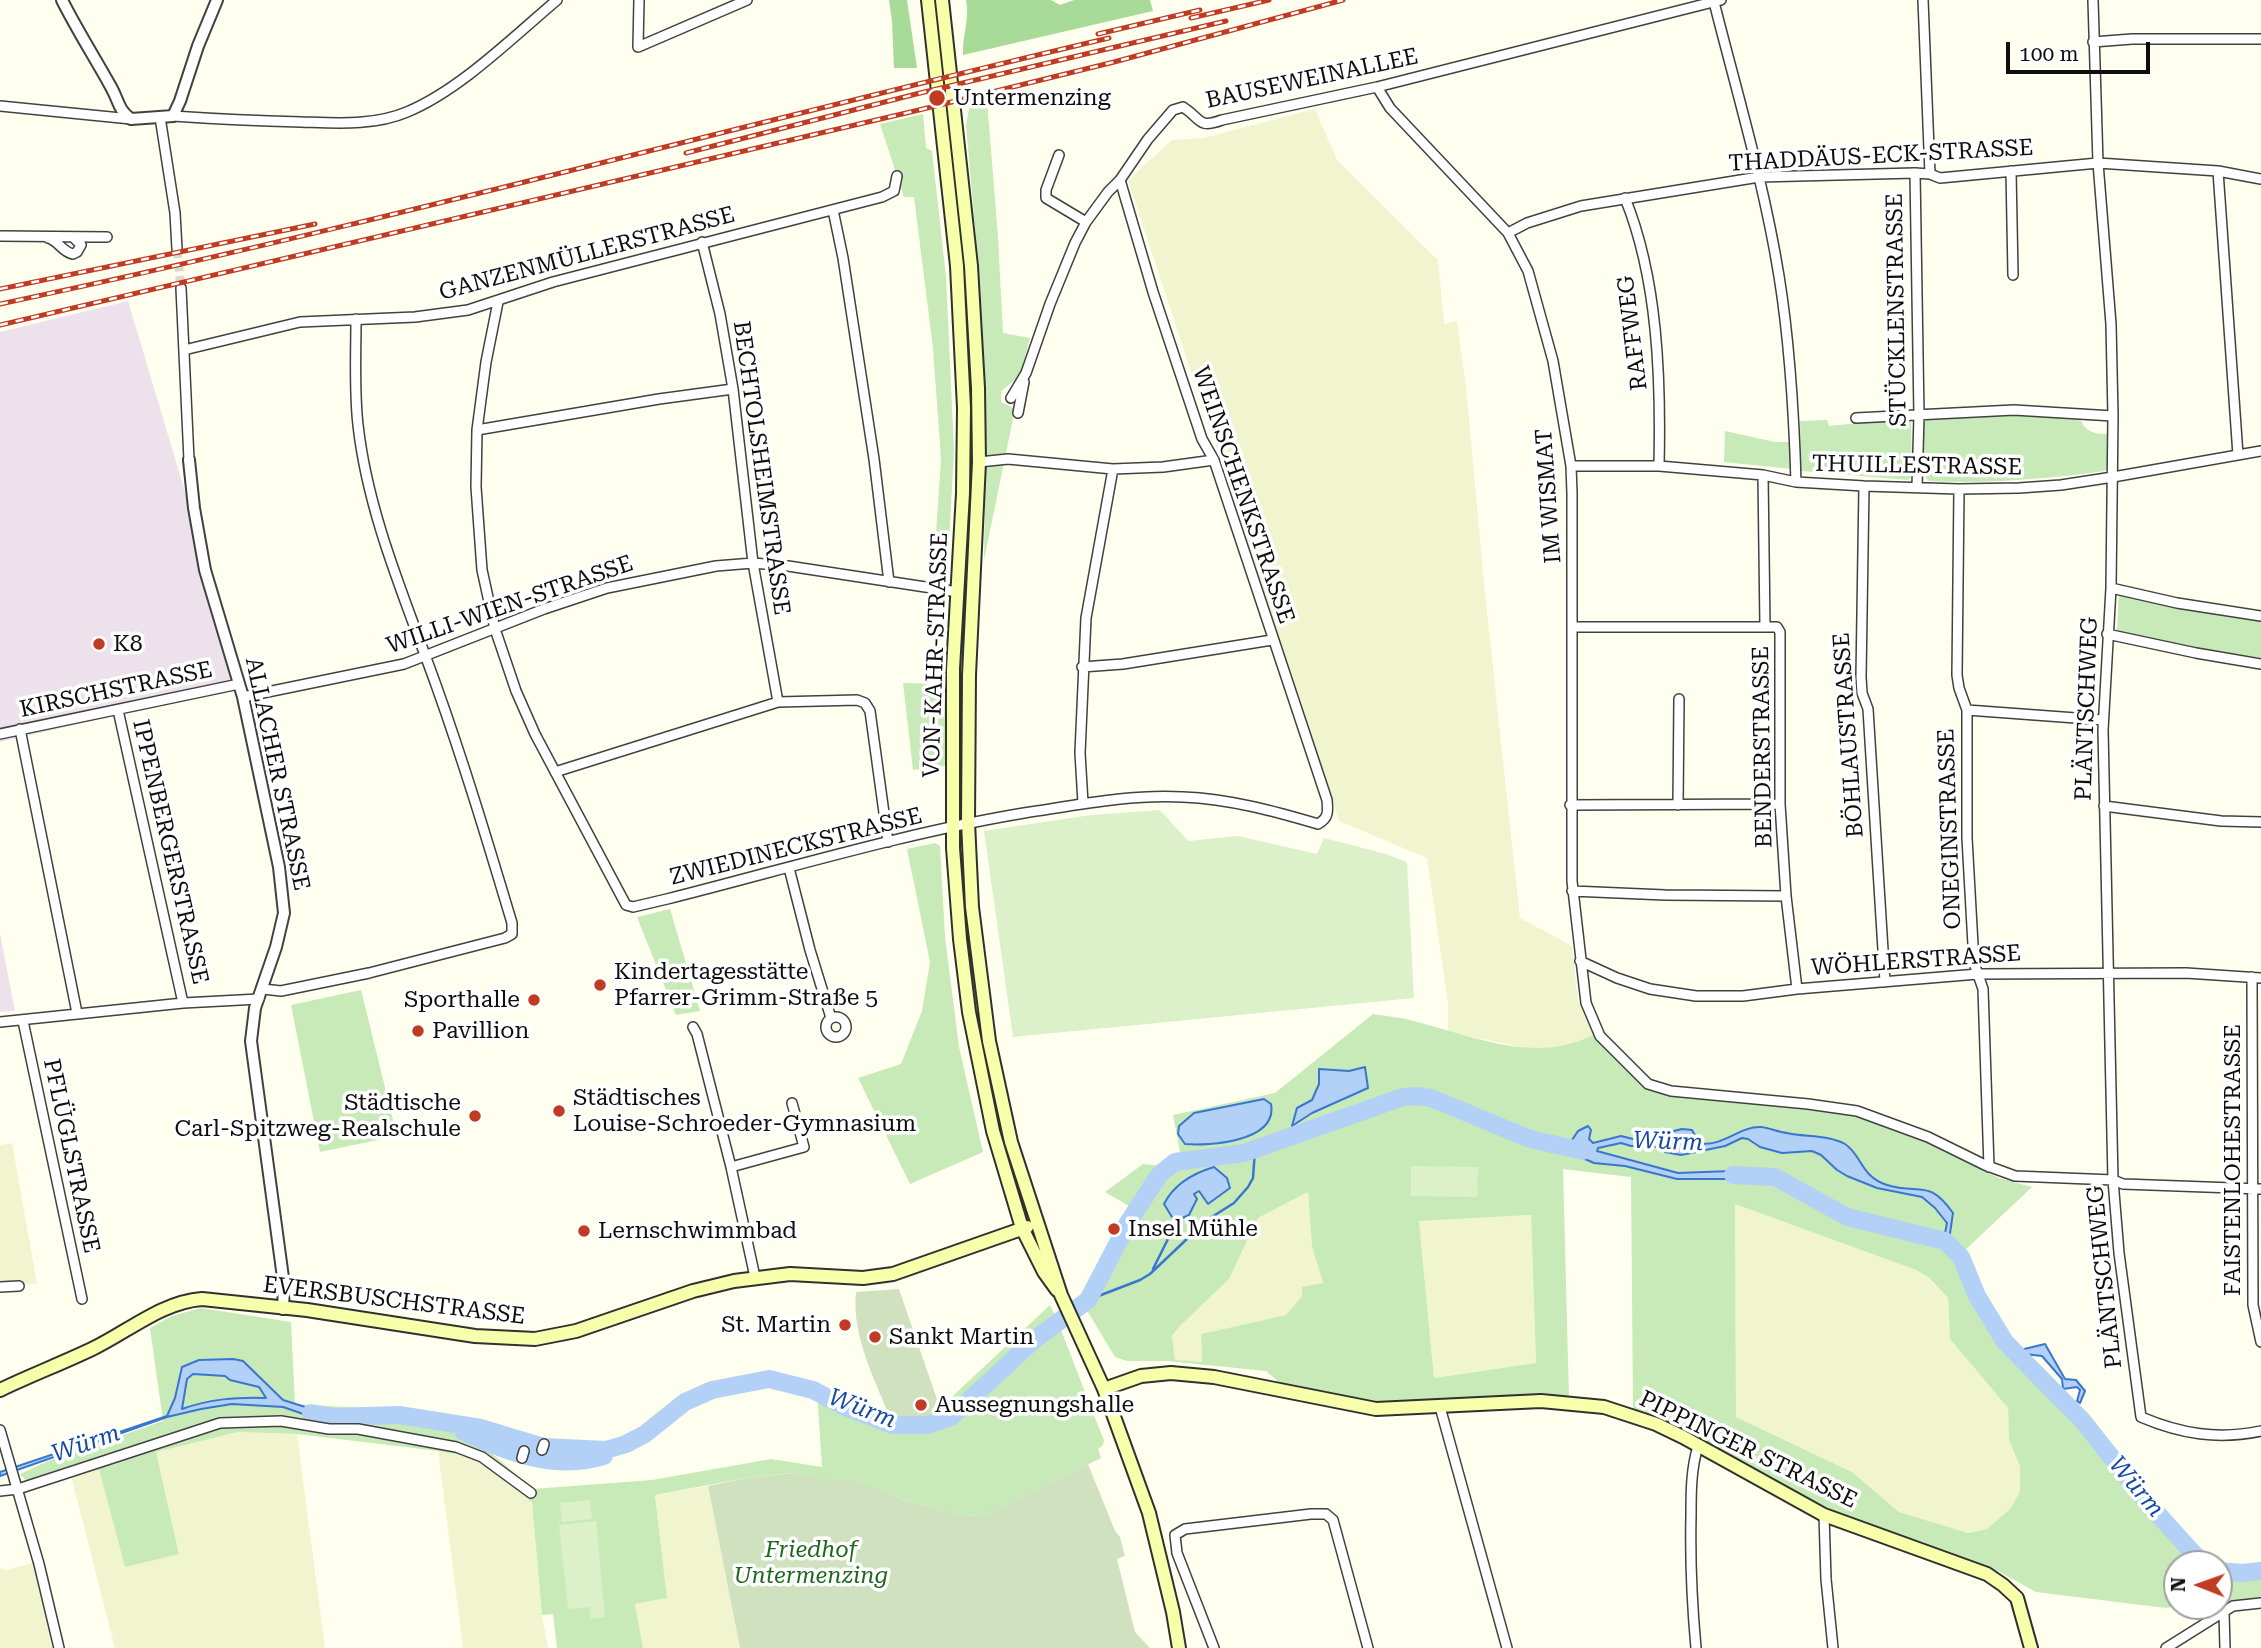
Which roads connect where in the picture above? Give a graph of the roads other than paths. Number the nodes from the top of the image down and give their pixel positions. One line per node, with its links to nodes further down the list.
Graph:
1 (62, 0): 17 (street)
2 (217, 0): 15 (street)
3 (639, 0): 4 (street)
4 (747, 0)
5 (928, 0): 68 (main road, VON-KAHR-STRASSE)
6 (942, 0): 55 (main road, VON-KAHR-STRASSE)
7 (1923, 0): 23 (street, STÜCKLENSTRASSE)
8 (2093, 0): 12 (street, PLÄNTSCHWEG)
9 (1717, 1): 13 (street, BAUSEWEINALLEE); 25 (street)
10 (551, 2): 15 (street)
11 (2261, 39): 12 (street)
12 (2093, 41): 19 (street, PLÄNTSCHWEG)
13 (1377, 87): 27 (street, BAUSEWEINALLEE); 31 (street, IM WISMAT)
14 (0, 106): 17 (street)
15 (173, 116): 16 (street)
16 (160, 117): 17 (street); 37 (street)
17 (131, 119)
18 (1059, 155): 30 (street)
19 (2098, 163): 20 (street, THADDÄUS-ECK-STRASSE); 21 (street, THADDÄUS-ECK-STRASSE); 48 (street, PLÄNTSCHWEG)
20 (2011, 171): 23 (street, THADDÄUS-ECK-STRASSE); 38 (street)
21 (2218, 171): 26 (street, THADDÄUS-ECK-STRASSE); 52 (street)
22 (1915, 173): 23 (street, THADDÄUS-ECK-STRASSE); 25 (street, THADDÄUS-ECK-STRASSE); 47 (street, STÜCKLENSTRASSE)
23 (1930, 174)
24 (897, 176): 29 (street, GANZENMÜLLERSTRASSE)
25 (1759, 177): 28 (street, THADDÄUS-ECK-STRASSE); 61 (street)
26 (2261, 179)
27 (1120, 180): 30 (street, BAUSEWEINALLEE); 54 (street, WEINSCHENKSTRASSE)
28 (1625, 198): 31 (street, THADDÄUS-ECK-STRASSE); 57 (street, RAFFWEG)
29 (833, 210): 36 (street, GANZENMÜLLERSTRASSE); 66 (street)
30 (1086, 222): 43 (street, BAUSEWEINALLEE)
31 (1508, 233): 56 (street, IM WISMAT)
32 (0, 236): 33 (street)
33 (43, 237): 35 (street); 35 (street)
34 (107, 237): 35 (street)
35 (74, 238)
36 (702, 242): 40 (street, GANZENMÜLLERSTRASSE); 44 (street, BECHTOLSHEIMSTRASSE)
37 (177, 249)
38 (2013, 275)
39 (181, 288): 42 (street, ALLACHER STRASSE)
40 (498, 302): 41 (street, GANZENMÜLLERSTRASSE); 50 (street)
41 (356, 319): 42 (street, GANZENMÜLLERSTRASSE); 75 (street)
42 (184, 350): 53 (street, ALLACHER STRASSE)
43 (1026, 373): 45 (street, BAUSEWEINALLEE); 46 (street, BAUSEWEINALLEE)
44 (733, 389): 50 (street); 65 (street, BECHTOLSHEIMSTRASSE)
45 (1011, 398)
46 (1018, 413)
47 (1919, 415): 48 (street, THUILLESTRASSE); 49 (street, THUILLESTRASSE); 63 (street, STÜCKLENSTRASSE)
48 (2113, 416): 60 (street, PLÄNTSCHWEG)
49 (1856, 418)
50 (477, 430): 72 (street)
51 (2261, 451): 52 (street, THUILLESTRASSE)
52 (2238, 455): 60 (street, THUILLESTRASSE)
53 (189, 460): 78 (street, ALLACHER STRASSE)
54 (1213, 460): 58 (street); 74 (street, WEINSCHENKSTRASSE)
55 (979, 462): 58 (street); 94 (main road, VON-KAHR-STRASSE)
56 (1571, 466): 57 (street, THUILLESTRASSE); 70 (street, IM WISMAT)
57 (1659, 466): 59 (street, THUILLESTRASSE)
58 (1113, 469): 77 (street)
59 (1763, 475): 61 (street, THUILLESTRASSE); 71 (street, BENDERSTRASSE)
60 (2113, 477): 64 (street, THUILLESTRASSE); 67 (street, PLÄNTSCHWEG)
61 (1796, 482): 62 (street, THUILLESTRASSE)
62 (1864, 486): 63 (street, THUILLESTRASSE); 105 (street, BÖHLAUSTRASSE)
63 (1917, 487): 64 (street, THUILLESTRASSE)
64 (1959, 489): 83 (street, ONEGINSTRASSE)
65 (753, 563): 66 (street, WILLI-WIEN-STRASSE); 72 (street, WILLI-WIEN-STRASSE); 81 (street, BECHTOLSHEIMSTRASSE)
66 (889, 582): 68 (street, WILLI-WIEN-STRASSE)
67 (2111, 588): 69 (street); 73 (street, PLÄNTSCHWEG)
68 (958, 593): 96 (main road, VON-KAHR-STRASSE)
69 (2261, 615)
70 (1573, 626): 71 (street); 90 (street, IM WISMAT)
71 (1765, 627): 89 (street, BENDERSTRASSE)
72 (495, 629): 75 (street, WILLI-WIEN-STRASSE); 87 (street)
73 (2107, 634): 76 (street); 84 (street, PLÄNTSCHWEG)
74 (1272, 640): 77 (street); 93 (street, WEINSCHENKSTRASSE)
75 (426, 656): 79 (street, WILLI-WIEN-STRASSE); 107 (street)
76 (2261, 664)
77 (1082, 667): 88 (street)
78 (239, 684): 79 (street, ALLACHER STRASSE); 82 (street, KIRSCHSTRASSE)
79 (243, 698): 107 (street, ALLACHER STRASSE)
80 (1679, 699): 91 (street)
81 (778, 702): 87 (street); 97 (street)
82 (118, 710): 85 (street, KIRSCHSTRASSE); 108 (street, IPPENBERGERSTRASSE)
83 (1967, 710): 84 (street); 103 (street, ONEGINSTRASSE)
84 (2103, 720): 92 (street, PLÄNTSCHWEG)
85 (20, 729): 86 (street, KIRSCHSTRASSE); 109 (street)
86 (0, 734)
87 (555, 772): 98 (street, ZWIEDINECKSTRASSE)
88 (1083, 803): 93 (street, ZWIEDINECKSTRASSE); 94 (street, ZWIEDINECKSTRASSE)
89 (1780, 804): 91 (street); 100 (street, BENDERSTRASSE)
90 (1570, 805): 91 (street); 99 (street, IM WISMAT)
91 (1678, 805)
92 (2104, 806): 95 (street); 102 (street, PLÄNTSCHWEG)
93 (1324, 821)
94 (968, 822): 96 (street, ZWIEDINECKSTRASSE); 119 (main road, VON-KAHR-STRASSE)
95 (2261, 822)
96 (953, 826): 97 (street, ZWIEDINECKSTRASSE); 120 (main road, VON-KAHR-STRASSE)
97 (888, 842): 98 (street, ZWIEDINECKSTRASSE)
98 (789, 868): 110 (street)
99 (1573, 891): 100 (street); 101 (street, IM WISMAT)
100 (1786, 896): 106 (street, BENDERSTRASSE)
101 (1580, 961): 106 (street, WÖHLERSTRASSE); 116 (street, IM WISMAT)
102 (2108, 972): 103 (street, WÖHLERSTRASSE); 104 (street, WÖHLERSTRASSE); 117 (street, PLÄNTSCHWEG)
103 (1978, 974): 105 (street, WÖHLERSTRASSE); 116 (street, ONEGINSTRASSE)
104 (2256, 978): 118 (street, FAISTENLOHESTRASSE)
105 (1885, 982): 106 (street, WÖHLERSTRASSE)
106 (1797, 989)
107 (261, 994): 108 (street); 126 (street, ALLACHER STRASSE)
108 (183, 1003): 109 (street)
109 (78, 1013): 111 (street)
110 (831, 1018)
111 (23, 1021): 112 (street); 125 (street, PFLÜGLSTRASSE)
112 (0, 1022)
113 (693, 1027): 115 (street)
114 (792, 1103): 115 (street)
115 (731, 1167): 121 (street)
116 (1989, 1167): 117 (street, IM WISMAT)
117 (2113, 1180): 118 (street, IM WISMAT); 132 (street, PLÄNTSCHWEG)
118 (2257, 1189): 127 (street, FAISTENLOHESTRASSE)
119 (1038, 1223): 120 (main road, EVERSBUSCHSTRASSE); 124 (main road, VON-KAHR-STRASSE)
120 (1022, 1228): 121 (main road, EVERSBUSCHSTRASSE); 124 (main road, VON-KAHR-STRASSE)
121 (755, 1277): 126 (main road, EVERSBUSCHSTRASSE)
122 (19, 1286): 123 (street)
123 (0, 1287)
124 (1061, 1295): 128 (main road, VON-KAHR-STRASSE)
125 (82, 1299)
126 (283, 1309): 129 (main road, EVERSBUSCHSTRASSE)
127 (2261, 1342)
128 (1104, 1389): 130 (main road, PIPPINGER STRASSE); 143 (main road, VON-KAHR-STRASSE)
129 (0, 1390)
130 (1440, 1407): 133 (main road, PIPPINGER STRASSE); 146 (street)
131 (0, 1430): 134 (street)
132 (2261, 1431)
133 (1698, 1446): 137 (main road, PIPPINGER STRASSE); 147 (street)
134 (16, 1484): 135 (street); 136 (street); 142 (street)
135 (0, 1491)
136 (531, 1493)
137 (1825, 1515): 148 (street); 149 (main road, PIPPINGER STRASSE)
138 (2261, 1603): 139 (street)
139 (2233, 1606)
140 (2212, 1620): 150 (street)
141 (2224, 1620): 151 (street)
142 (59, 1648)
143 (1179, 1648)
144 (1214, 1648): 145 (street)
145 (1368, 1648)
146 (1507, 1648)
147 (1696, 1648)
148 (1833, 1648)
149 (2031, 1648)
150 (2166, 1648)
151 (2225, 1648)

